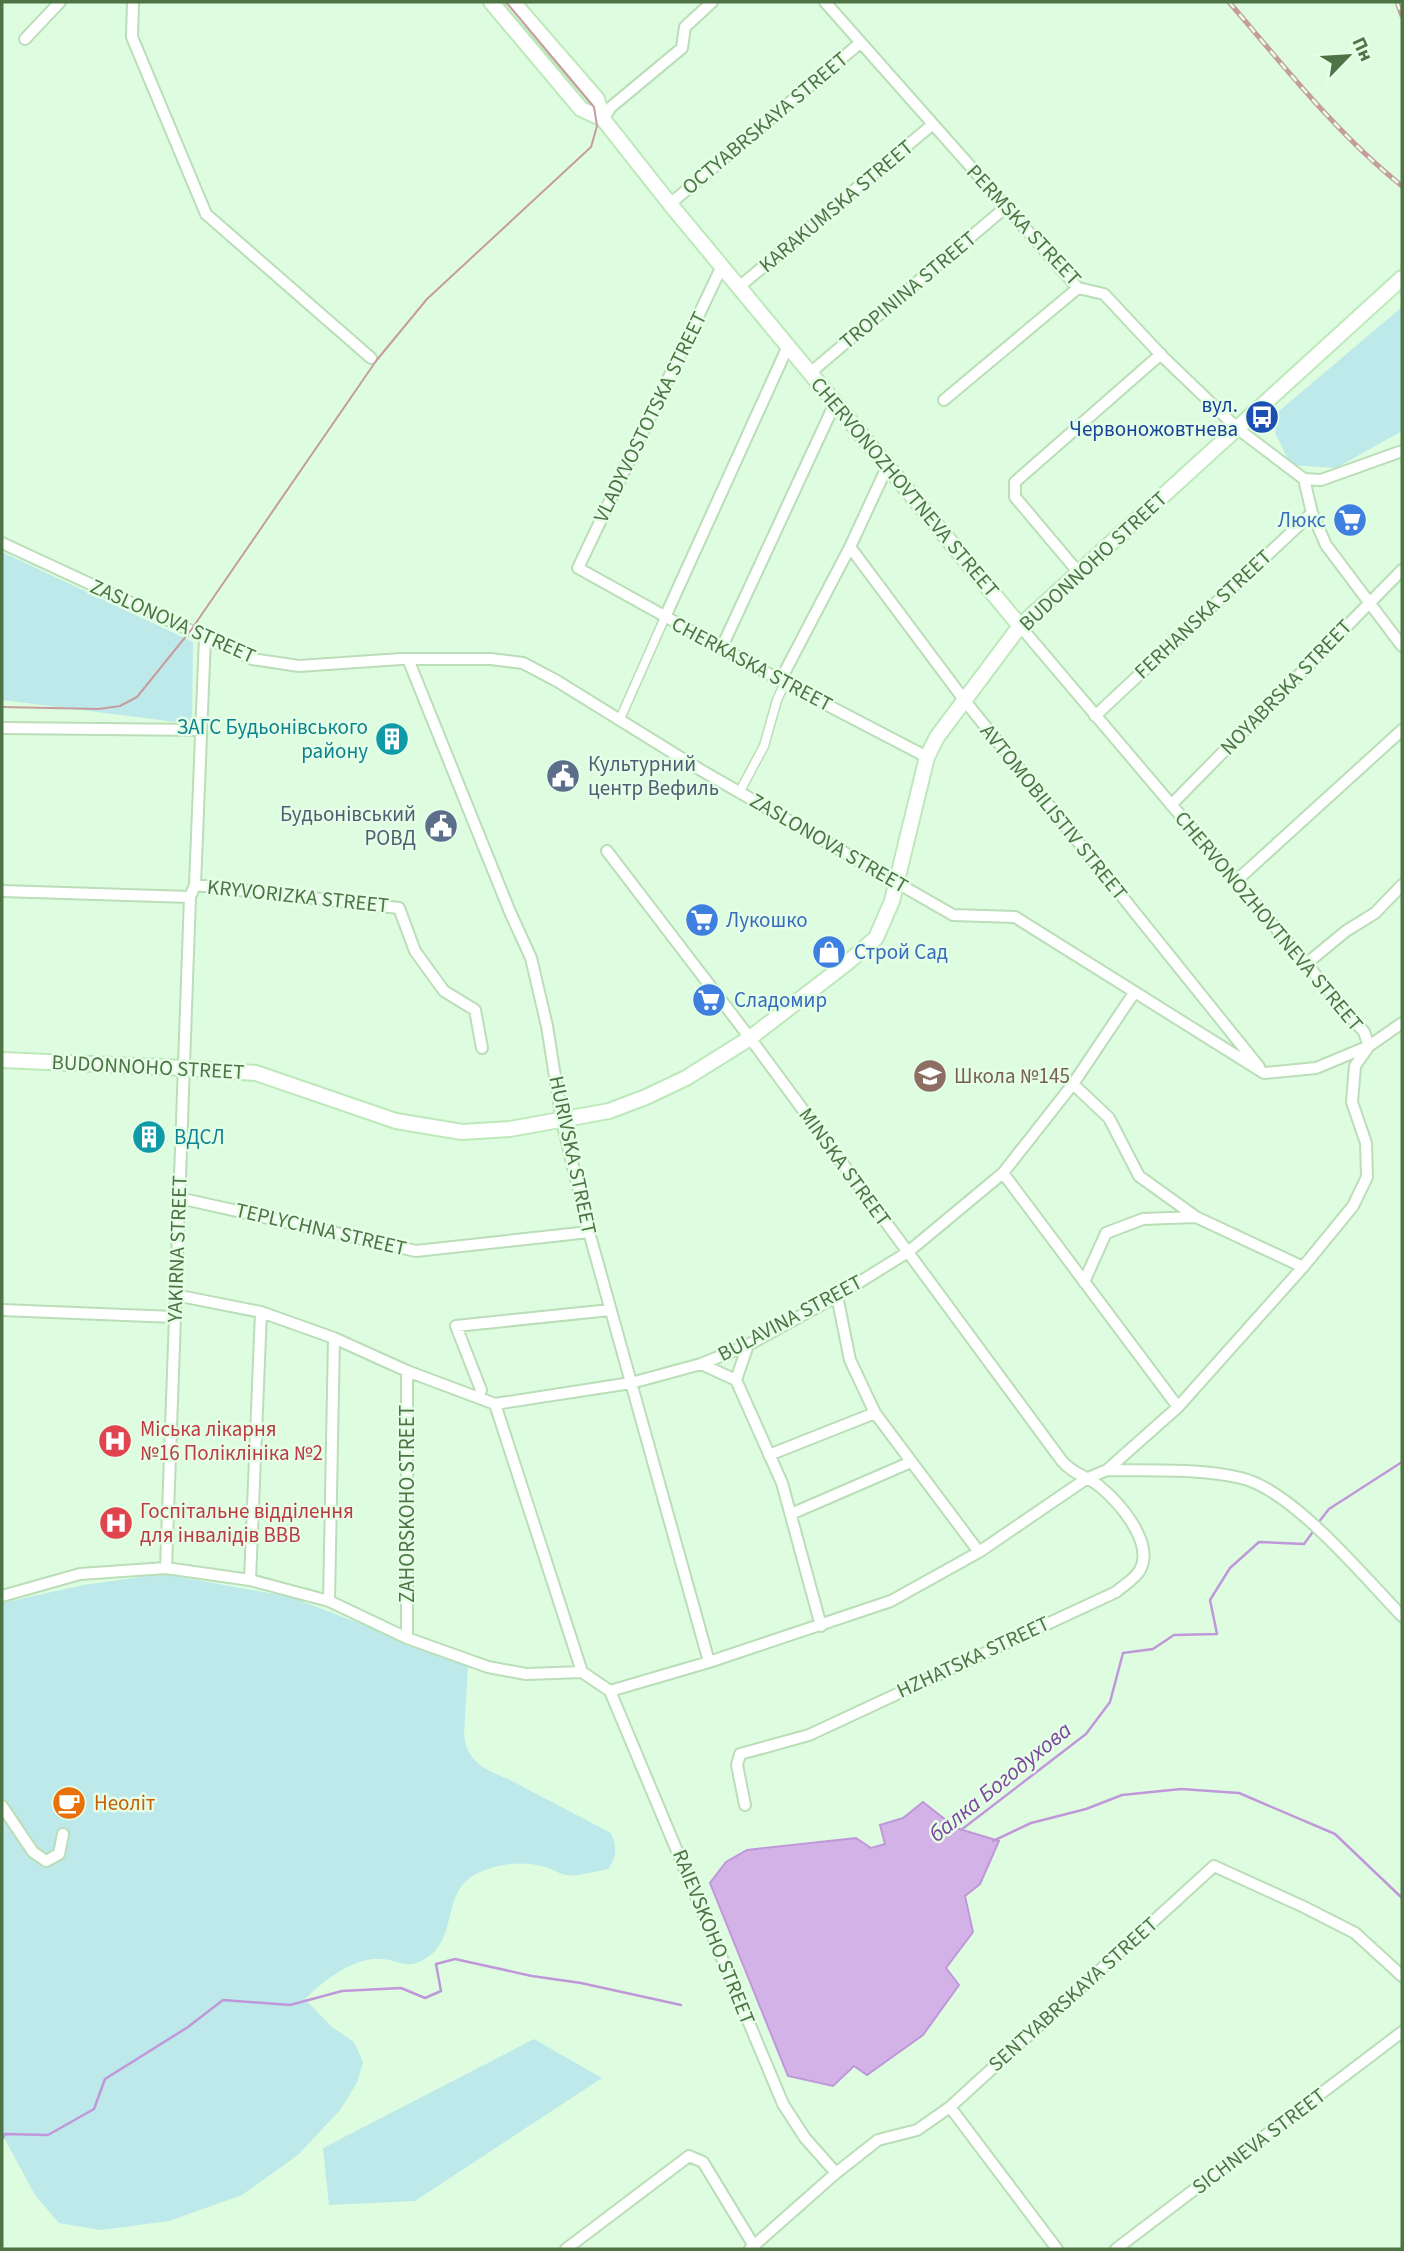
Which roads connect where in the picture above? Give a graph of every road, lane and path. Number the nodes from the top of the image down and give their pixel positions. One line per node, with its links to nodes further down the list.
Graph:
1 (60, 2): 7 (street)
2 (133, 2): 19 (street)
3 (491, 2): 9 (main road, CHERVONOZHOVTNEVA STREET)
4 (513, 2): 9 (main road, CHERVONOZHOVTNEVA STREET)
5 (712, 2): 9 (street)
6 (825, 2): 8 (street, PERMSKA STREET)
7 (25, 39)
8 (860, 43): 10 (street, PERMSKA STREET); 11 (street, OCTYABRSKAYA STREET)
9 (603, 119): 11 (main road, CHERVONOZHOVTNEVA STREET)
10 (933, 124): 12 (street, PERMSKA STREET); 15 (street, KARAKUMSKA STREET)
11 (670, 204): 13 (main road, CHERVONOZHOVTNEVA STREET)
12 (1006, 207): 16 (street, PERMSKA STREET); 20 (street, TROPININA STREET)
13 (722, 267): 15 (main road, CHERVONOZHOVTNEVA STREET); 30 (street, VLADYVOSTOTSKA STREET)
14 (1402, 278): 23 (main road, BUDONNOHO STREET)
15 (739, 287): 17 (main road, CHERVONOZHOVTNEVA STREET)
16 (1078, 288): 18 (street, PERMSKA STREET); 21 (street)
17 (788, 346): 20 (main road, CHERVONOZHOVTNEVA STREET); 34 (street)
18 (1161, 354): 23 (street, PERMSKA STREET); 32 (street)
19 (371, 358)
20 (810, 373): 22 (main road, CHERVONOZHOVTNEVA STREET)
21 (944, 400)
22 (835, 403): 25 (main road, CHERVONOZHOVTNEVA STREET); 38 (street)
23 (1238, 429): 26 (street); 32 (main road, BUDONNOHO STREET)
24 (1402, 451): 26 (street)
25 (887, 467): 29 (street); 35 (main road, CHERVONOZHOVTNEVA STREET)
26 (1304, 479): 27 (street)
27 (1311, 513): 33 (street); 42 (street, FERHANSKA STREET)
28 (2, 543): 36 (street, ZASLONOVA STREET)
29 (850, 547): 40 (street); 41 (street, AVTOMOBILISTIV STREET)
30 (578, 568): 34 (street, CHERKASKA STREET)
31 (1402, 570): 33 (street, NOYABRSKA STREET)
32 (1079, 573): 35 (main road, BUDONNOHO STREET)
33 (1368, 603): 37 (street); 49 (street, NOYABRSKA STREET)
34 (665, 617): 38 (street, CHERKASKA STREET); 43 (street)
35 (1020, 626): 41 (main road, BUDONNOHO STREET); 42 (street, CHERVONOZHOVTNEVA STREET)
36 (205, 637): 39 (street, ZASLONOVA STREET); 45 (street, YAKIRNA STREET)
37 (1402, 646)
38 (721, 649): 40 (street, CHERKASKA STREET)
39 (408, 659): 43 (street, ZASLONOVA STREET); 67 (street, HURIVSKA STREET)
40 (783, 682): 47 (street, CHERKASKA STREET); 48 (street)
41 (965, 701): 47 (main road, BUDONNOHO STREET); 65 (street, AVTOMOBILISTIV STREET)
42 (1095, 716): 49 (street, CHERVONOZHOVTNEVA STREET)
43 (620, 719): 48 (street, ZASLONOVA STREET)
44 (2, 728): 45 (street)
45 (201, 730): 53 (street, YAKIRNA STREET)
46 (1402, 730): 51 (street)
47 (927, 757): 52 (main road, BUDONNOHO STREET)
48 (740, 791): 52 (street, ZASLONOVA STREET)
49 (1171, 805): 51 (street, CHERVONOZHOVTNEVA STREET)
50 (607, 851): 60 (street, MINSKA STREET)
51 (1236, 881): 57 (street, CHERVONOZHOVTNEVA STREET)
52 (898, 882): 58 (street, ZASLONOVA STREET); 60 (main road, BUDONNOHO STREET)
53 (195, 885): 56 (street, YAKIRNA STREET); 62 (street, KRYVORIZKA STREET)
54 (1402, 885): 57 (street)
55 (2, 891): 56 (street, KRYVORIZKA STREET)
56 (190, 897): 64 (street, YAKIRNA STREET)
57 (1306, 964): 61 (street, CHERVONOZHOVTNEVA STREET)
58 (1134, 993): 65 (street, ZASLONOVA STREET); 66 (street, BULAVINA STREET)
59 (1402, 1023): 61 (street)
60 (750, 1038): 67 (main road, BUDONNOHO STREET); 72 (street, MINSKA STREET)
61 (1369, 1046): 65 (street); 73 (street)
62 (482, 1048)
63 (2, 1060): 64 (main road, BUDONNOHO STREET)
64 (184, 1068): 67 (main road, BUDONNOHO STREET); 69 (street, YAKIRNA STREET)
65 (1264, 1073)
66 (1073, 1084): 68 (street, BULAVINA STREET); 70 (street)
67 (562, 1121): 71 (street, HURIVSKA STREET)
68 (1003, 1173): 72 (street, BULAVINA STREET); 74 (street)
69 (180, 1198): 71 (street, TEPLYCHNA STREET); 75 (street, YAKIRNA STREET)
70 (1196, 1217): 73 (street); 74 (street)
71 (589, 1232): 78 (street, HURIVSKA STREET)
72 (908, 1252): 76 (street, BULAVINA STREET); 94 (street, MINSKA STREET)
73 (1303, 1266): 89 (street)
74 (1084, 1282): 89 (street)
75 (175, 1295): 79 (street); 80 (street, YAKIRNA STREET)
76 (837, 1296): 82 (street, BULAVINA STREET); 90 (street)
77 (2, 1310): 80 (street)
78 (610, 1310): 86 (street, HURIVSKA STREET); 87 (street)
79 (261, 1312): 81 (street); 98 (street)
80 (174, 1317): 97 (street, YAKIRNA STREET)
81 (334, 1338): 84 (street); 100 (street)
82 (748, 1345): 83 (street, BULAVINA STREET); 85 (street)
83 (701, 1364): 85 (street); 86 (street, BULAVINA STREET)
84 (407, 1371): 87 (street); 103 (street, ZAHORSKOHO STREET)
85 (736, 1380): 91 (street)
86 (631, 1383): 88 (street, BULAVINA STREET); 104 (street, HURIVSKA STREET)
87 (479, 1396): 88 (street)
88 (495, 1404): 105 (street)
89 (1178, 1407): 93 (street)
90 (875, 1413): 91 (street); 92 (street)
91 (769, 1455): 95 (street)
92 (911, 1462): 95 (street); 96 (street)
93 (1107, 1470): 94 (street); 101 (street)
94 (1086, 1479): 96 (street); 107 (street, HZHATSKA STREET)
95 (791, 1514): 102 (street)
96 (979, 1552): 102 (street)
97 (166, 1568): 98 (street); 99 (street)
98 (250, 1580): 100 (street)
99 (2, 1596)
100 (329, 1601): 103 (street)
101 (1402, 1616)
102 (821, 1626): 104 (street)
103 (407, 1638): 105 (street)
104 (709, 1662): 106 (street)
105 (582, 1672): 106 (street)
106 (610, 1691): 113 (street, RAIEVSKOHO STREET)
107 (745, 1805)
108 (2, 1806): 109 (street)
109 (63, 1834)
110 (1402, 1976): 112 (street, SENTYABRSKAYA STREET)
111 (1402, 2032): 117 (street, SICHNEVA STREET)
112 (950, 2107): 113 (street, SENTYABRSKAYA STREET); 116 (street)
113 (836, 2173): 114 (street, SENTYABRSKAYA STREET)
114 (752, 2248): 115 (street, SENTYABRSKAYA STREET)
115 (566, 2249)
116 (1057, 2249)
117 (1116, 2249)

